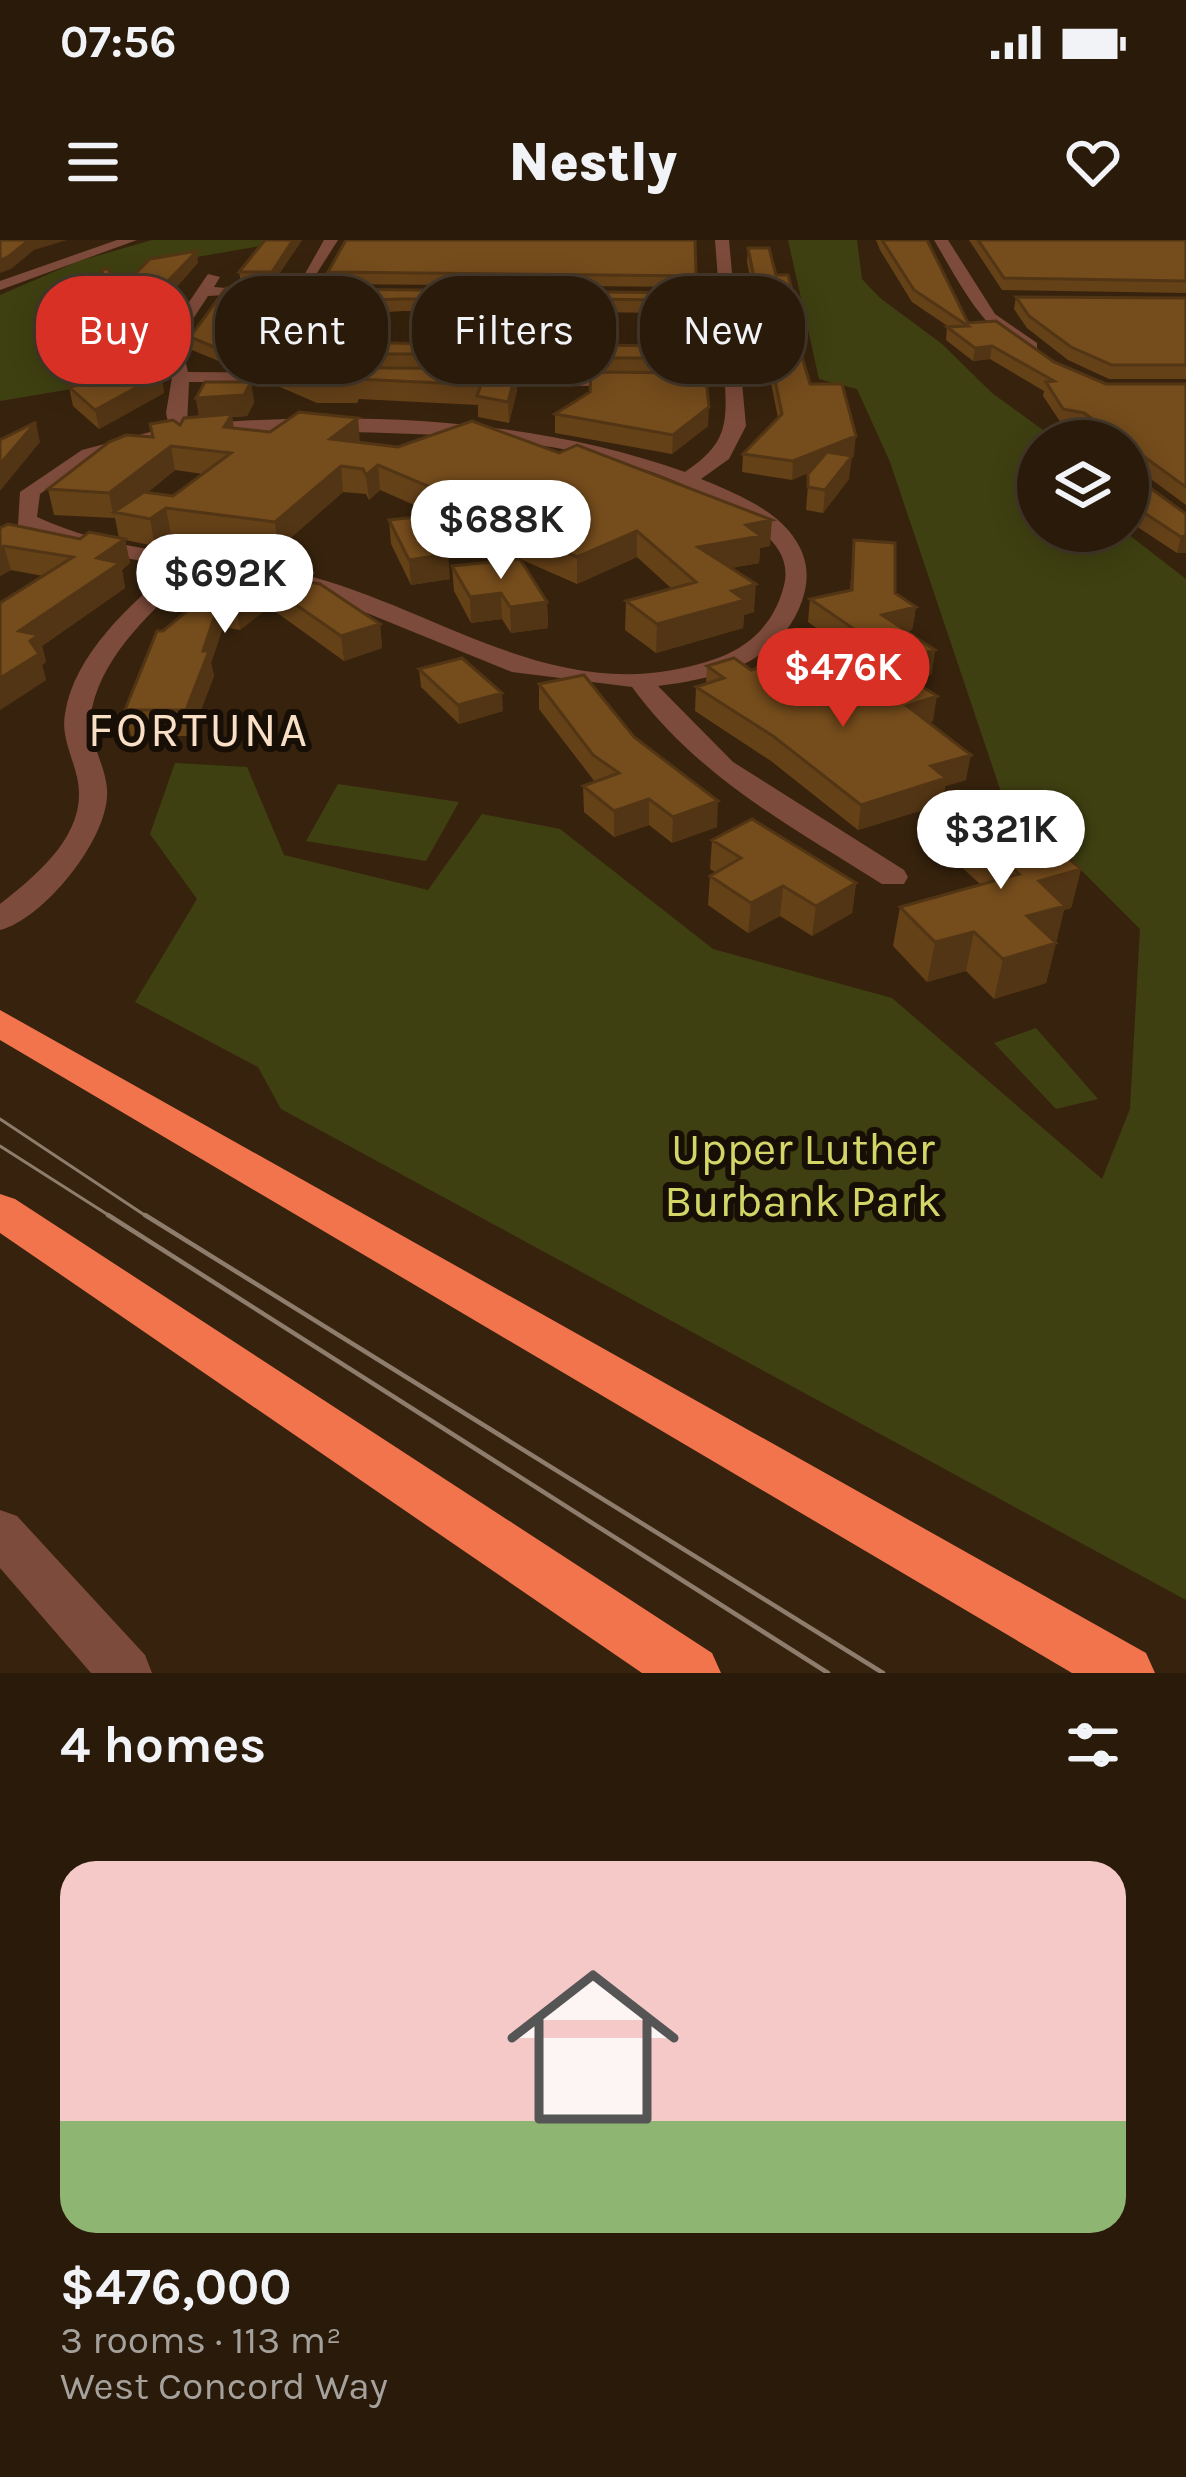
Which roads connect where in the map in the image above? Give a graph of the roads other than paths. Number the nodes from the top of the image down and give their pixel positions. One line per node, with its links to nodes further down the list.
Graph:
1 (130, 240): 8 (street)
2 (332, 240): 5 (street)
3 (722, 240): 6 (street)
4 (941, 240): 11 (street)
5 (308, 276)
6 (724, 276)
7 (215, 285): 13 (street)
8 (0, 286)
9 (634, 296): 10 (street)
10 (640, 296)
11 (975, 299): 12 (street); 14 (street)
12 (996, 299)
13 (191, 308)
14 (1042, 356)
15 (180, 384): 17 (street)
16 (733, 384): 18 (street)
17 (179, 429): 18 (street); 19 (street)
18 (689, 478): 22 (street)
19 (26, 520): 20 (street); 21 (street)
20 (0, 528)
21 (192, 562): 22 (street); 24 (street)
22 (640, 680): 23 (street)
23 (893, 878)
24 (0, 920)
25 (0, 1023): 30 (highway)
26 (0, 1211): 29 (highway)
27 (8, 1553): 28 (street)
28 (126, 1673)
29 (692, 1673)
30 (1126, 1673)

